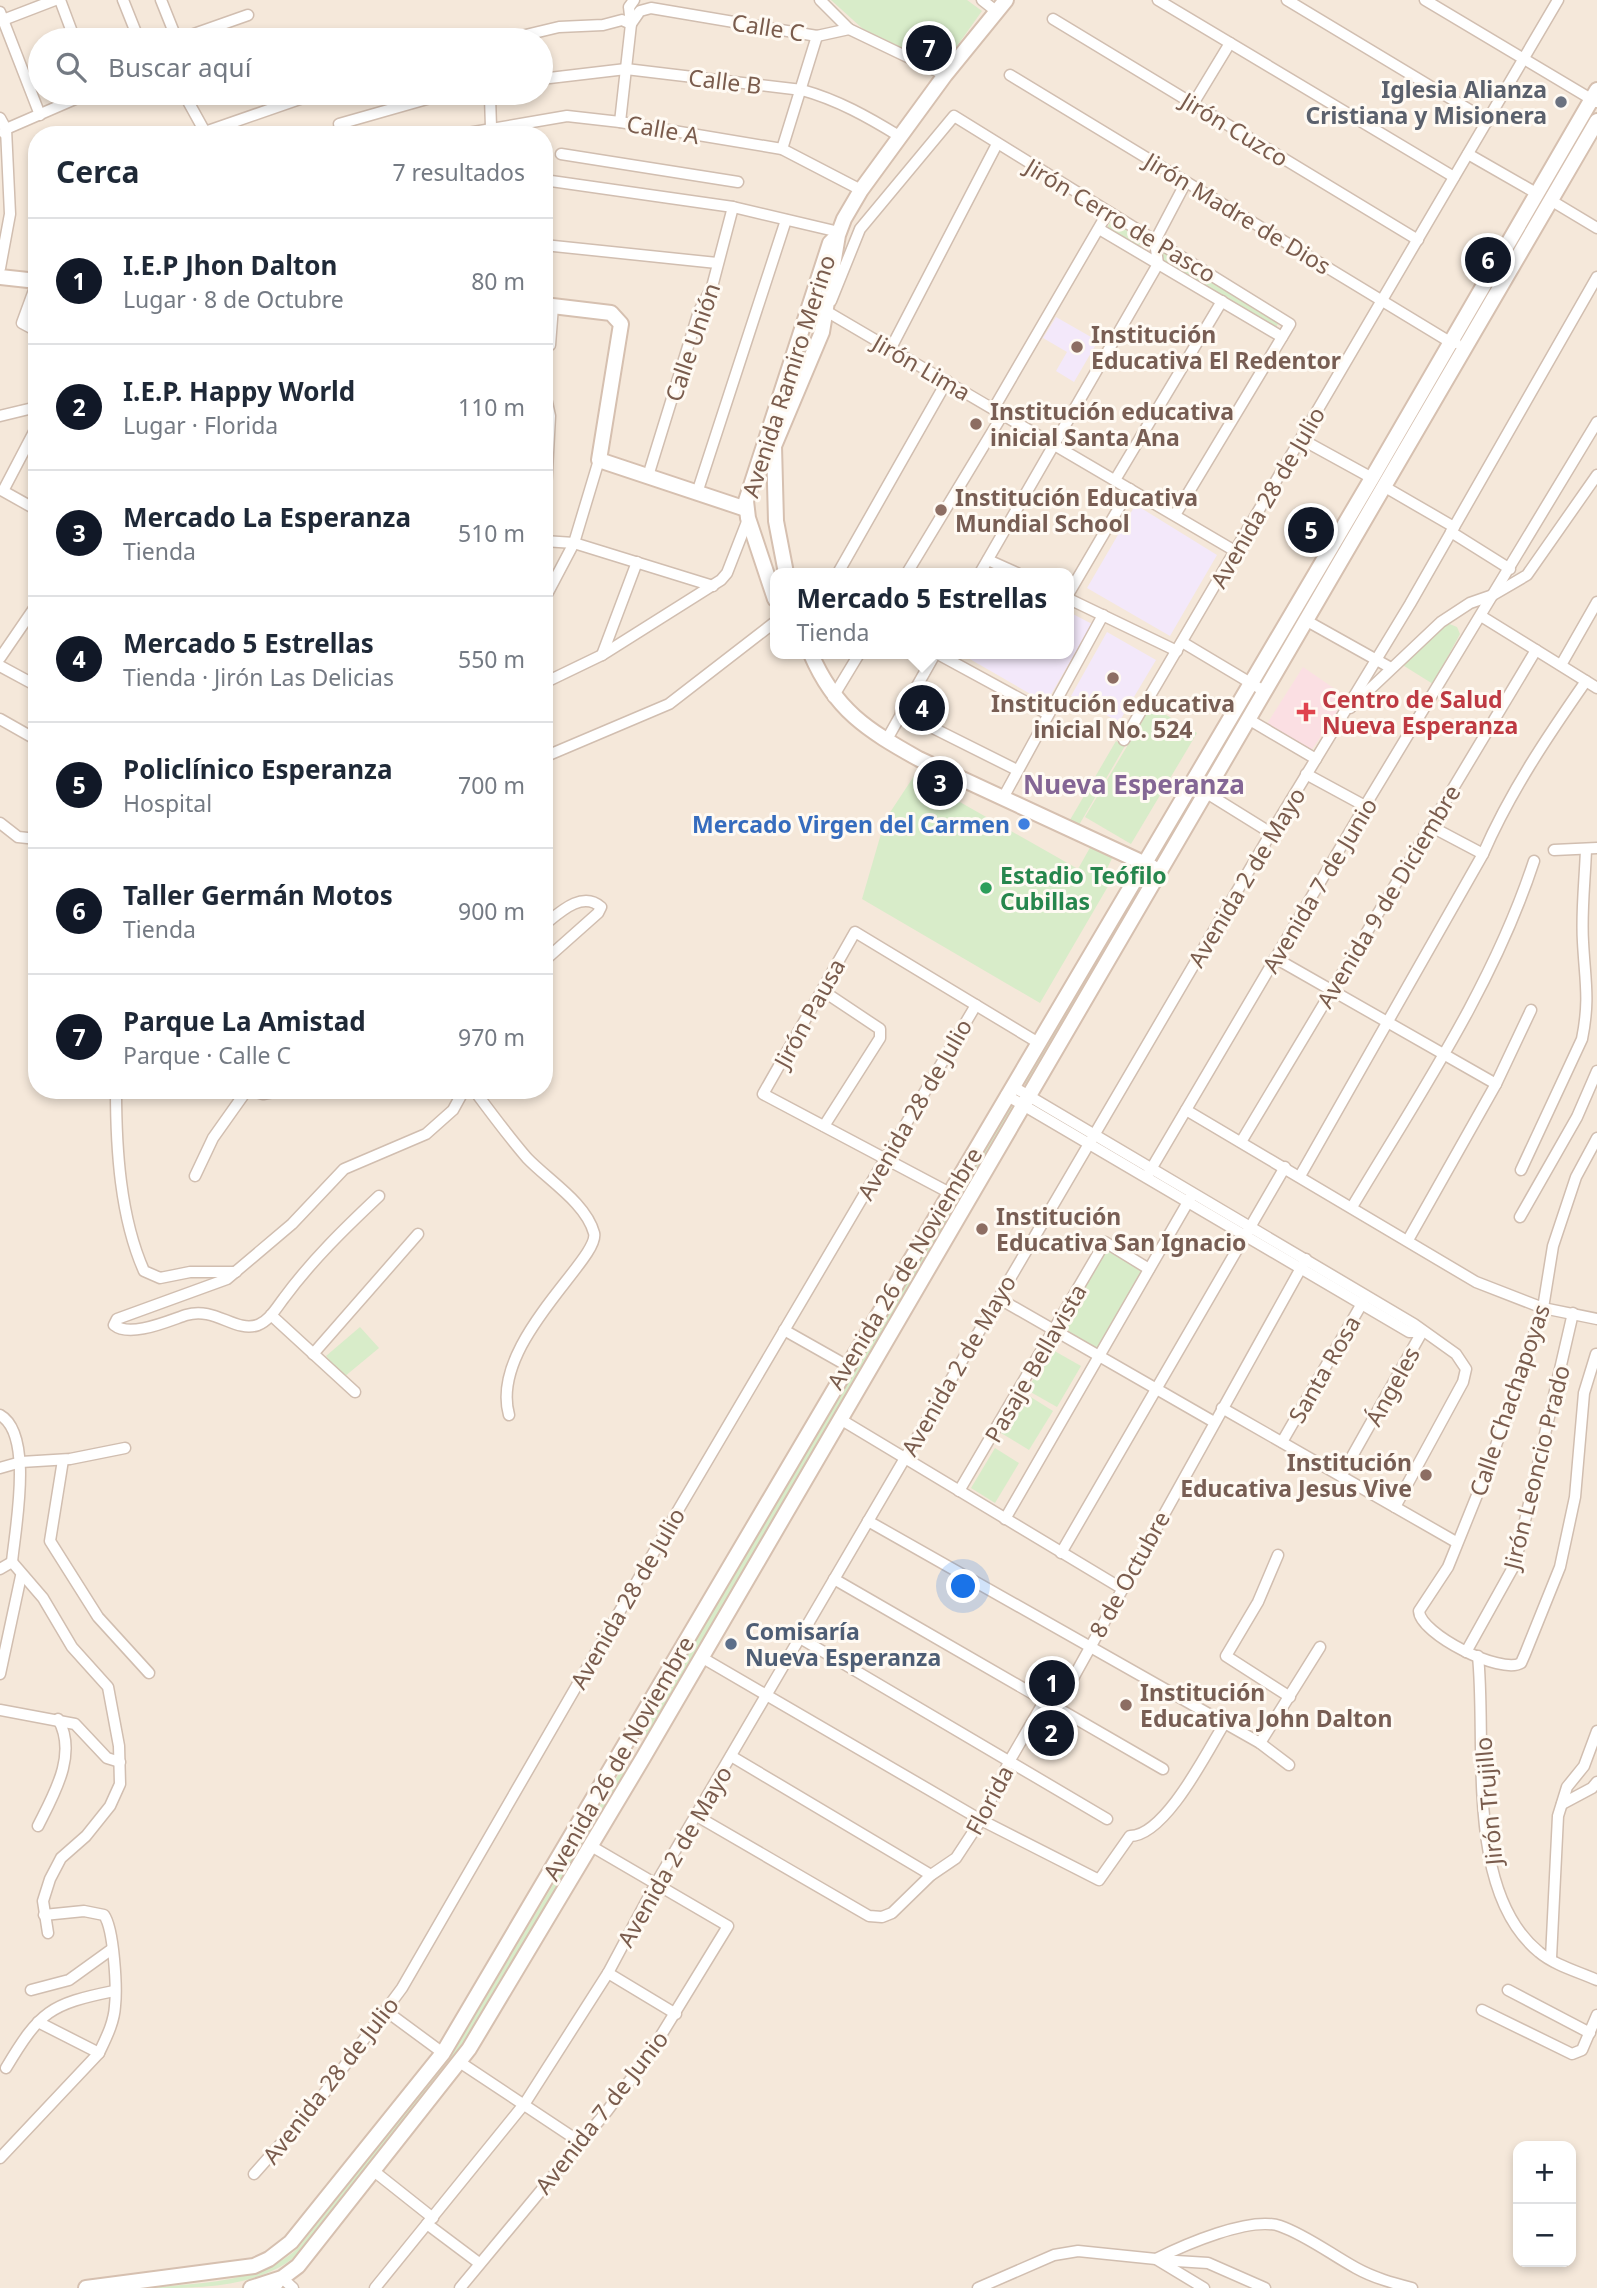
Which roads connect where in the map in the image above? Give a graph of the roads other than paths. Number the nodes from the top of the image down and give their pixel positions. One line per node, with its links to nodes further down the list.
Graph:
1 (57, 0): 13 (street); 16 (street)
2 (123, 0): 17 (street)
3 (161, 0): 18 (street)
4 (634, 0): 15 (street)
5 (820, 0): 21 (street)
6 (982, 0): 11 (street)
7 (1158, 0): 23 (street)
8 (1287, 0): 41 (street)
9 (1425, 0): 24 (street)
10 (1557, 1): 24 (street, Avenida 28 de Julio)
11 (996, 4): 26 (main road, Avenida Ramiro Merino)
12 (248, 15): 19 (street)
13 (1, 16): 29 (street)
14 (1053, 19): 32 (street, Jirón Cuzco)
15 (631, 24): 20 (street); 22 (street, Calle C); 25 (street)
16 (70, 28)
17 (134, 28)
18 (172, 28)
19 (211, 28)
20 (553, 28)
21 (849, 29): 22 (street, Calle C); 26 (street)
22 (817, 36): 30 (street)
23 (1230, 43): 32 (street); 56 (street)
24 (1524, 59): 31 (street); 41 (street, Avenida 28 de Julio)
25 (626, 69): 28 (street, Calle B); 30 (street, Calle B); 43 (street)
26 (945, 75): 50 (main road, Avenida Ramiro Merino)
27 (1010, 75): 59 (street, Jirón Madre de Dios)
28 (553, 78)
29 (28, 85)
30 (802, 90): 50 (street, Calle B); 53 (street)
31 (1595, 97): 61 (main road, Avenida 26 de Noviembre)
32 (1193, 104): 69 (street, Jirón Cuzco)
33 (36, 105): 39 (street)
34 (62, 105): 39 (street)
35 (190, 105): 45 (street)
36 (283, 105): 46 (street)
37 (406, 105): 44 (street)
38 (490, 105): 47 (street)
39 (40, 115): 49 (street)
40 (0, 118): 49 (street)
41 (1488, 121): 55 (street, Avenida 28 de Julio)
42 (1597, 121): 62 (main road, Avenida 26 de Noviembre)
43 (620, 122): 48 (street, Calle A); 53 (street, Calle A)
44 (340, 124)
45 (202, 126)
46 (222, 126)
47 (491, 126)
48 (499, 126)
49 (6, 129): 51 (street); 74 (street)
50 (899, 136): 60 (main road, Avenida Ramiro Merino)
51 (0, 140)
52 (997, 144): 64 (street, Jirón Cerro de Pasco); 82 (street, Jirón Cerro de Pasco); 87 (street)
53 (782, 149): 60 (street, Calle A)
54 (561, 154): 58 (street)
55 (1468, 154): 56 (street, Avenida 28 de Julio); 61 (street)
56 (1454, 177): 69 (street, Avenida 28 de Julio)
57 (553, 181): 63 (street)
58 (738, 182)
59 (1186, 182): 70 (street); 78 (street, Jirón Madre de Dios)
60 (861, 190): 68 (main road, Avenida Ramiro Merino)
61 (1536, 193): 85 (main road, Avenida 26 de Noviembre)
62 (1552, 201): 66 (street); 86 (main road, Avenida 26 de Noviembre)
63 (733, 207): 65 (street); 72 (street, Calle Unión)
64 (1108, 212): 67 (street); 70 (street, Jirón Cerro de Pasco)
65 (786, 220): 68 (street); 103 (street)
66 (1597, 228)
67 (1099, 229): 73 (street, Jirón Cerro de Pasco); 90 (street)
68 (839, 234): 82 (main road, Avenida Ramiro Merino); 105 (main road, Avenida Ramiro Merino)
69 (1418, 240): 78 (street, Avenida 28 de Julio)
70 (1155, 241): 73 (street); 84 (street, Jirón Cerro de Pasco)
71 (553, 246): 72 (street)
72 (717, 264): 98 (street, Calle Unión)
73 (1158, 264): 79 (street, Jirón Cerro de Pasco); 95 (street)
74 (0, 268)
75 (0, 276): 77 (main road)
76 (1597, 277): 107 (street, Avenida 2 de Mayo)
77 (28, 281)
78 (1382, 301): 85 (street, Jirón Madre de Dios); 93 (street, Avenida 28 de Julio)
79 (1222, 302): 84 (street, Jirón Cerro de Pasco); 100 (street)
80 (553, 306): 96 (main road)
81 (28, 307): 83 (street)
82 (826, 309): 87 (street, Jirón Lima); 113 (main road, Avenida Ramiro Merino)
83 (28, 326)
84 (1282, 337): 106 (street)
85 (1450, 342): 86 (street, Jirón Madre de Dios); 99 (main road, Avenida 26 de Noviembre)
86 (1468, 344): 101 (main road, Avenida 26 de Noviembre)
87 (891, 348): 88 (street, Jirón Lima)
88 (947, 381): 90 (street, Jirón Lima); 114 (street)
89 (28, 409): 91 (street)
90 (998, 411): 95 (street, Jirón Lima); 115 (street)
91 (0, 416)
92 (1597, 422): 118 (street, Avenida 7 de Junio)
93 (1301, 439): 99 (street); 110 (street, Avenida 28 de Julio)
94 (28, 444): 104 (street)
95 (1054, 444): 100 (street, Jirón Lima); 111 (street)
96 (599, 460): 98 (main road); 109 (street)
97 (1597, 475): 123 (street, Avenida 7 de Junio)
98 (648, 476): 103 (main road)
99 (1372, 478): 147 (main road, Avenida 26 de Noviembre)
100 (1115, 480): 102 (street, Jirón Lima)
101 (1385, 486): 107 (street); 129 (main road, Avenida 26 de Noviembre)
102 (1130, 489): 106 (street, Jirón Lima); 121 (street)
103 (697, 493): 105 (main road)
104 (28, 505)
105 (747, 514): 120 (main road, Avenida Ramiro Merino); 122 (street)
106 (1175, 515): 110 (street, Jirón Lima)
107 (1452, 530): 118 (street); 140 (street, Avenida 2 de Mayo)
108 (553, 542): 109 (street)
109 (574, 543): 112 (street); 119 (street)
110 (1235, 551): 131 (street, Avenida 28 de Julio)
111 (988, 560): 116 (street); 117 (street)
112 (637, 562): 122 (street); 133 (street)
113 (785, 568)
114 (841, 568)
115 (910, 568)
116 (984, 568)
117 (1006, 568)
118 (1510, 569): 123 (street, Avenida 7 de Junio)
119 (553, 583)
120 (770, 584)
121 (1074, 584)
122 (713, 586): 133 (street)
123 (1493, 595): 127 (street, Avenida 7 de Junio); 143 (street)
124 (1074, 601): 126 (street)
125 (1597, 602): 141 (street)
126 (1103, 615): 131 (street); 152 (street)
127 (1481, 616): 132 (street); 165 (street, Avenida 7 de Junio)
128 (28, 617): 134 (street)
129 (1307, 621): 140 (street); 149 (main road, Avenida 26 de Noviembre)
130 (770, 626): 159 (street)
131 (1179, 646): 147 (street); 157 (street, Avenida 28 de Julio)
132 (1535, 650): 141 (street); 167 (street, Avenida 9 de Diciembre)
133 (602, 654): 144 (street)
134 (0, 658)
135 (803, 659): 150 (main road)
136 (814, 659): 150 (main road)
137 (856, 659): 150 (street)
138 (933, 659): 151 (street)
139 (945, 659): 152 (street)
140 (1375, 659): 143 (street); 153 (street, Avenida 2 de Mayo)
141 (1561, 665): 146 (street)
142 (0, 666): 145 (street)
143 (1391, 668): 153 (street)
144 (553, 678)
145 (28, 681)
146 (1586, 681): 148 (street); 173 (street)
147 (1251, 683): 149 (street); 175 (main road, Avenida 26 de Noviembre)
148 (1597, 688)
149 (1264, 691): 155 (main road, Avenida 26 de Noviembre)
150 (833, 697): 158 (main road)
151 (901, 712): 158 (street); 161 (street)
152 (1048, 715): 161 (street)
153 (1340, 718): 160 (street, Avenida 2 de Mayo)
154 (0, 719): 156 (street)
155 (1248, 719): 160 (street); 163 (main road, Avenida 26 de Noviembre)
156 (28, 735)
157 (1124, 740)
158 (886, 741): 164 (main road)
159 (553, 753)
160 (1316, 759): 162 (street, Avenida 2 de Mayo)
161 (1017, 770): 164 (street)
162 (1306, 775): 165 (street); 168 (street, Avenida 2 de Mayo)
163 (1205, 792): 168 (street); 176 (main road, Avenida 26 de Noviembre)
164 (1003, 798): 175 (main road)
165 (1365, 806): 179 (street, Avenida 7 de Junio)
166 (0, 823): 169 (street)
167 (1430, 826): 173 (street); 180 (street, Avenida 9 de Diciembre)
168 (1271, 833): 197 (street, Avenida 2 de Mayo)
169 (28, 838)
170 (1597, 848): 171 (street)
171 (1586, 849): 172 (street); 202 (street)
172 (1554, 850)
173 (1482, 854): 184 (street)
174 (1534, 861): 186 (street)
175 (1143, 863): 176 (main road); 185 (main road, Avenida 26 de Noviembre)
176 (1160, 870): 194 (main road, Avenida 26 de Noviembre)
177 (553, 917): 178 (street)
178 (553, 953)
179 (1275, 958): 180 (street); 195 (street, Avenida 7 de Junio)
180 (1332, 990): 184 (street); 199 (street, Avenida 9 de Diciembre)
181 (823, 991): 182 (street, Jirón Pausa); 196 (street); 196 (street, Jirón Pausa)
182 (976, 1005): 185 (street); 200 (street, Avenida 28 de Julio)
183 (1531, 1010): 188 (street)
184 (1388, 1022): 186 (street); 205 (street)
185 (1037, 1042): 189 (main road, Avenida 26 de Noviembre)
186 (1444, 1054): 188 (street); 209 (street)
187 (1597, 1071): 210 (street)
188 (1496, 1084): 213 (street)
189 (1009, 1091): 194 (street); 206 (main road, Avenida 26 de Noviembre)
190 (117, 1099): 216 (street)
191 (241, 1099): 204 (street)
192 (459, 1099): 216 (street)
193 (481, 1099): 234 (street)
194 (1027, 1100): 197 (street); 235 (main road, Avenida 26 de Noviembre)
195 (1186, 1110): 199 (street); 203 (street, Avenida 7 de Junio)
196 (824, 1126): 200 (street)
197 (1092, 1138): 203 (street); 217 (street, Avenida 2 de Mayo)
198 (1597, 1138): 219 (street, Calle Chachapoyas)
199 (1241, 1142): 201 (street)
200 (885, 1159): 206 (street); 223 (street, Avenida 28 de Julio)
201 (1284, 1167): 205 (street); 211 (street)
202 (1521, 1170)
203 (1149, 1171): 208 (street)
204 (195, 1176)
205 (1300, 1176): 209 (street)
206 (948, 1192): 229 (main road, Avenida 26 de Noviembre)
207 (379, 1196): 221 (street)
208 (1191, 1196): 211 (street); 215 (street)
209 (1352, 1207): 213 (street)
210 (1520, 1217)
211 (1247, 1230): 214 (street); 230 (street)
212 (418, 1234): 226 (street)
213 (1408, 1240): 219 (street)
214 (1304, 1264): 218 (street); 232 (street, 8 de Octubre)
215 (1149, 1269): 224 (street, Pasaje Bellavista); 228 (street)
216 (236, 1272): 221 (street)
217 (998, 1298): 224 (street); 239 (street, Avenida 2 de Mayo)
218 (1365, 1300): 225 (street); 237 (street, Santa Rosa)
219 (1544, 1308): 220 (street); 248 (street, Calle Chachapoyas)
220 (1573, 1313): 222 (street); 259 (street, Jirón Leoncio Prado)
221 (271, 1315): 226 (street)
222 (1597, 1319)
223 (784, 1330): 229 (street); 299 (street, Avenida 28 de Julio)
224 (1054, 1330): 228 (street); 244 (street, Pasaje Bellavista)
225 (1422, 1332): 243 (street, Ángeles); 245 (street)
226 (313, 1354): 231 (street)
227 (1596, 1354): 260 (street)
228 (1099, 1356): 230 (street); 246 (street)
229 (846, 1365): 273 (main road, Avenida 26 de Noviembre)
230 (1155, 1388): 236 (street); 249 (street)
231 (355, 1392)
232 (1222, 1408): 236 (street, 8 de Octubre); 237 (street)
233 (0, 1415): 241 (street)
234 (509, 1415)
235 (841, 1419): 239 (street); 261 (main road, Avenida 26 de Noviembre)
236 (1214, 1422): 255 (street, 8 de Octubre)
237 (1282, 1442): 243 (street)
238 (125, 1448): 240 (street)
239 (904, 1458): 244 (street); 247 (street, Avenida 2 de Mayo)
240 (63, 1460): 241 (street); 263 (street)
241 (20, 1462): 242 (street); 251 (street)
242 (0, 1468)
243 (1341, 1476): 245 (street)
244 (959, 1491): 246 (street)
245 (1395, 1507): 248 (street)
246 (1005, 1519): 249 (street)
247 (868, 1521): 254 (street, Avenida 2 de Mayo); 257 (street)
248 (1456, 1542): 259 (street, Calle Chachapoyas)
249 (1061, 1553): 255 (street)
250 (1278, 1555): 265 (street)
251 (12, 1562): 252 (street); 253 (street)
252 (0, 1569)
253 (21, 1576): 262 (street); 277 (street)
254 (834, 1579): 256 (street, Avenida 2 de Mayo); 266 (street)
255 (1121, 1588): 257 (street, 8 de Octubre)
256 (800, 1638): 264 (street, Avenida 2 de Mayo); 276 (street)
257 (1090, 1645): 267 (street, 8 de Octubre); 270 (street)
258 (1320, 1647): 265 (street)
259 (1466, 1652): 260 (street)
260 (1478, 1656): 292 (street, Jirón Trujillo)
261 (701, 1657): 264 (street); 275 (main road, Avenida 26 de Noviembre)
262 (0, 1674)
263 (149, 1674)
264 (767, 1695): 274 (street, Avenida 2 de Mayo); 284 (street)
265 (1290, 1697): 272 (street)
266 (1045, 1700): 267 (street); 276 (street, Florida)
267 (1057, 1707): 279 (street)
268 (0, 1710): 269 (street)
269 (58, 1719): 277 (street); 285 (street)
270 (1224, 1724): 272 (street); 284 (street)
271 (1597, 1731): 281 (street)
272 (1260, 1742): 278 (street)
273 (624, 1748): 275 (main road); 305 (main road, Avenida 26 de Noviembre)
274 (731, 1756): 282 (street, Avenida 2 de Mayo); 287 (street)
275 (643, 1758): 286 (main road, Avenida 26 de Noviembre)
276 (1010, 1760): 283 (street); 284 (street, Florida)
277 (120, 1762): 289 (street)
278 (1289, 1765)
279 (1163, 1769)
280 (1597, 1782): 281 (street)
281 (1562, 1804): 292 (street)
282 (695, 1815): 287 (street, Florida); 288 (street, Avenida 2 de Mayo)
283 (1107, 1819)
284 (981, 1820): 287 (street, Florida)
285 (37, 1826)
286 (591, 1846): 288 (street); 306 (main road, Avenida 26 de Noviembre)
287 (931, 1875)
288 (654, 1885): 293 (street, Avenida 2 de Mayo); 300 (street, Avenida 7 de Junio)
289 (44, 1915): 290 (street); 291 (street)
290 (48, 1933)
291 (112, 1949): 295 (street); 297 (street)
292 (1551, 1958): 294 (street, Jirón Trujillo)
293 (608, 1973): 300 (street); 308 (street, Avenida 2 de Mayo)
294 (1597, 1980)
295 (31, 1990)
296 (1508, 1990): 303 (street)
297 (114, 1991): 302 (street); 304 (street)
298 (1482, 2010): 303 (street)
299 (386, 2011): 305 (street); 312 (street, Avenida 28 de Julio)
300 (676, 2014): 309 (street, Avenida 7 de Junio)
301 (1597, 2015): 303 (street)
302 (38, 2022): 304 (street); 307 (street)
303 (1590, 2033)
304 (99, 2053): 310 (street)
305 (443, 2053): 317 (main road, Avenida 26 de Noviembre)
306 (461, 2063): 308 (street); 311 (main road, Avenida 26 de Noviembre)
307 (6, 2068)
308 (523, 2105): 309 (street); 313 (street, Avenida 2 de Mayo)
309 (580, 2142): 315 (street, Avenida 7 de Junio)
310 (0, 2158)
311 (375, 2172): 313 (street); 316 (main road, Avenida 26 de Noviembre)
312 (254, 2174)
313 (430, 2221): 315 (street); 320 (street, Avenida 2 de Mayo)
314 (1156, 2259): 322 (street); 323 (street); 324 (street); 325 (street)
315 (480, 2263): 321 (street, Avenida 7 de Junio)
316 (278, 2283): 318 (main road, Avenida 26 de Noviembre); 319 (street)
317 (86, 2288)
318 (251, 2288)
319 (293, 2288)
320 (375, 2288)
321 (460, 2288)
322 (978, 2288)
323 (1204, 2288)
324 (1265, 2288)
325 (1412, 2288)

